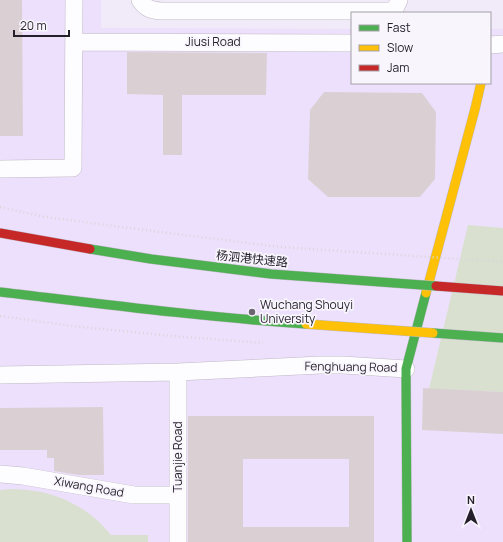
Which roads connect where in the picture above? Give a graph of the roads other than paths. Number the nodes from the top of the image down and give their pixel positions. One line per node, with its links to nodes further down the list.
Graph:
1 (74, 0): 4 (street)
2 (140, 0): 3 (street)
3 (399, 0)
4 (74, 42): 5 (street, Jiusi Road); 9 (street)
5 (351, 43)
6 (503, 44): 7 (street)
7 (491, 45)
8 (481, 84): 14 (main road, Fenghuang Road)
9 (0, 169)
10 (0, 233): 11 (main road, 杨泗港快速路, bridge)
11 (503, 291)
12 (0, 292): 13 (main road, bridge)
13 (503, 338)
14 (406, 369): 15 (street, Fenghuang Road); 20 (main road)
15 (178, 372): 16 (street, Fenghuang Road); 18 (street, Tuanjie Road)
16 (0, 375)
17 (0, 474): 18 (street, Xiwang Road)
18 (178, 495): 19 (street, Tuanjie Road)
19 (178, 542)
20 (406, 542)

